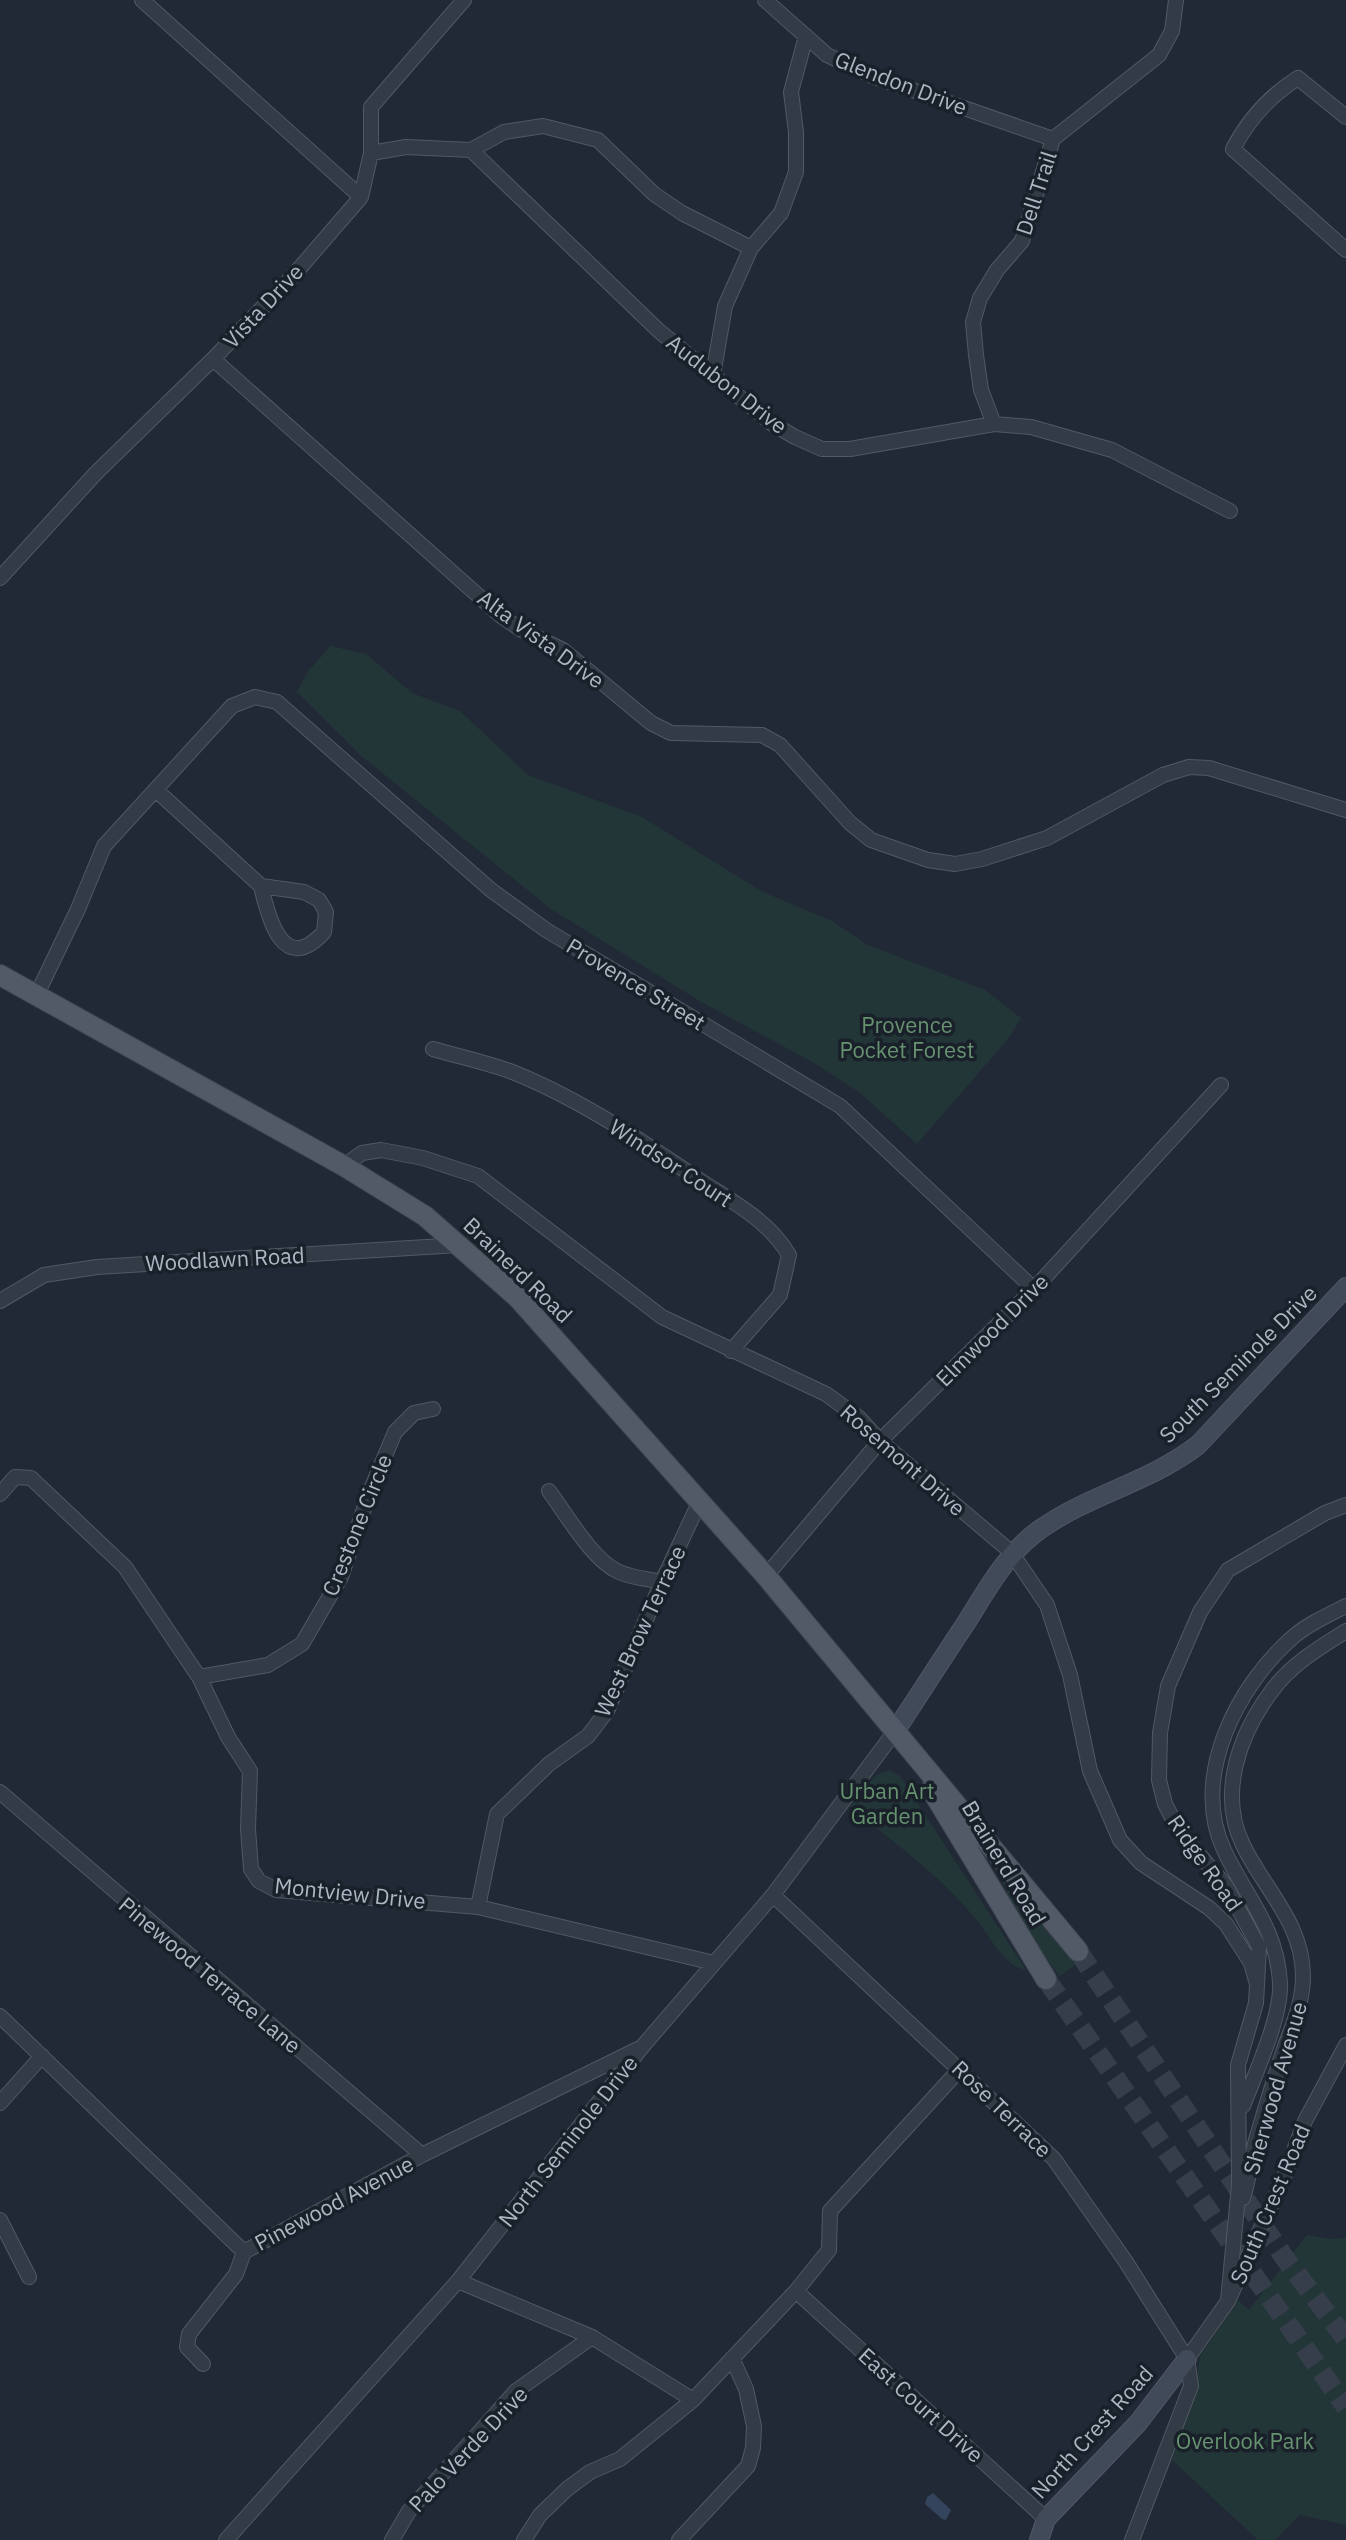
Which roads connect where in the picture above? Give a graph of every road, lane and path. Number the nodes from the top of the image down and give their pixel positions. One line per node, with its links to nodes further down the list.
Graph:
1 (142, 0): 10 (street)
2 (464, 0): 9 (street, Vista Drive)
3 (765, 0): 5 (street, Glendon Drive)
4 (1176, 0): 7 (street, Dell Trail)
5 (806, 36): 7 (street, Glendon Drive); 11 (street)
6 (1346, 117): 12 (street)
7 (1053, 139): 15 (street, Dell Trail)
8 (471, 150): 9 (street); 11 (street); 14 (street, Audubon Drive)
9 (371, 153): 10 (street, Vista Drive)
10 (361, 197): 13 (street, Vista Drive)
11 (751, 248): 14 (street)
12 (1346, 250)
13 (213, 359): 17 (street, Vista Drive); 19 (street, Alta Vista Drive)
14 (713, 375): 15 (street, Audubon Drive)
15 (994, 424): 16 (street, Audubon Drive)
16 (1230, 511)
17 (0, 578)
18 (157, 791): 20 (street); 22 (street); 28 (street, Provence Street)
19 (1346, 810)
20 (261, 886): 20 (street)
21 (0, 975): 22 (main road, Brainerd Road)
22 (37, 994): 25 (main road, Brainerd Road)
23 (433, 1049): 30 (street, Windsor Court)
24 (1221, 1085): 28 (street, Elmwood Drive)
25 (344, 1166): 26 (main road, Brainerd Road); 30 (street, Rosemont Drive)
26 (459, 1245): 29 (street, Woodlawn Road); 35 (main road, Brainerd Road)
27 (1346, 1287): 37 (street, South Seminole Drive)
28 (1034, 1289): 32 (street, Elmwood Drive)
29 (0, 1301)
30 (731, 1351): 32 (street, Rosemont Drive)
31 (433, 1409): 42 (street, Crestone Circle)
32 (880, 1441): 37 (street, Rosemont Drive); 38 (street, Elmwood Drive)
33 (549, 1491): 39 (street)
34 (0, 1494): 42 (street, Montview Drive)
35 (699, 1503): 38 (main road, Brainerd Road); 39 (street, West Brow Terrace)
36 (1346, 1505): 50 (street, Ridge Road)
37 (1011, 1552): 43 (street, South Seminole Drive); 50 (street, Rosemont Drive)
38 (766, 1576): 43 (main road, Brainerd Road)
39 (662, 1582): 46 (street, West Brow Terrace)
40 (1346, 1606): 57 (street, Sherwood Avenue)
41 (1346, 1631): 60 (street, Sherwood Avenue)
42 (199, 1677): 46 (street, Montview Drive)
43 (896, 1730): 45 (street, North Seminole Drive); 47 (main road, Brainerd Road); 49 (main road, Brainerd Road)
44 (0, 1792): 58 (street, Pinewood Terrace Lane)
45 (773, 1895): 48 (street, North Seminole Drive); 55 (street, Rose Terrace)
46 (478, 1907): 48 (street, Montview Drive)
47 (1078, 1951)
48 (714, 1963): 53 (street, North Seminole Drive)
49 (1046, 1979)
50 (1257, 1984): 57 (street, Ridge Road)
51 (0, 2016): 54 (street, Pinewood Avenue)
52 (1346, 2045): 65 (street, South Crest Road)
53 (642, 2047): 58 (street, Pinewood Avenue); 63 (street, North Seminole Drive)
54 (42, 2056): 56 (street); 61 (street, Pinewood Avenue)
55 (960, 2069): 64 (street); 68 (street, Rose Terrace)
56 (0, 2103)
57 (1239, 2117): 60 (street, Ridge Road)
58 (422, 2155): 61 (street, Pinewood Avenue)
59 (0, 2220): 62 (street)
60 (1236, 2221): 65 (street, Ridge Road)
61 (244, 2252): 69 (street)
62 (29, 2277)
63 (458, 2281): 66 (street); 72 (street, North Seminole Drive)
64 (796, 2291): 67 (street); 71 (street, East Court Drive)
65 (1228, 2301): 68 (street, South Crest Road)
66 (592, 2337): 70 (street); 73 (street, Palo Verde Drive)
67 (732, 2358): 70 (street); 75 (street)
68 (1187, 2359): 71 (street, North Crest Road); 77 (street)
69 (203, 2364)
70 (693, 2400): 74 (street)
71 (1046, 2519): 76 (street, North Crest Road)
72 (226, 2540)
73 (392, 2540)
74 (524, 2540)
75 (679, 2540)
76 (1039, 2540)
77 (1132, 2540)

